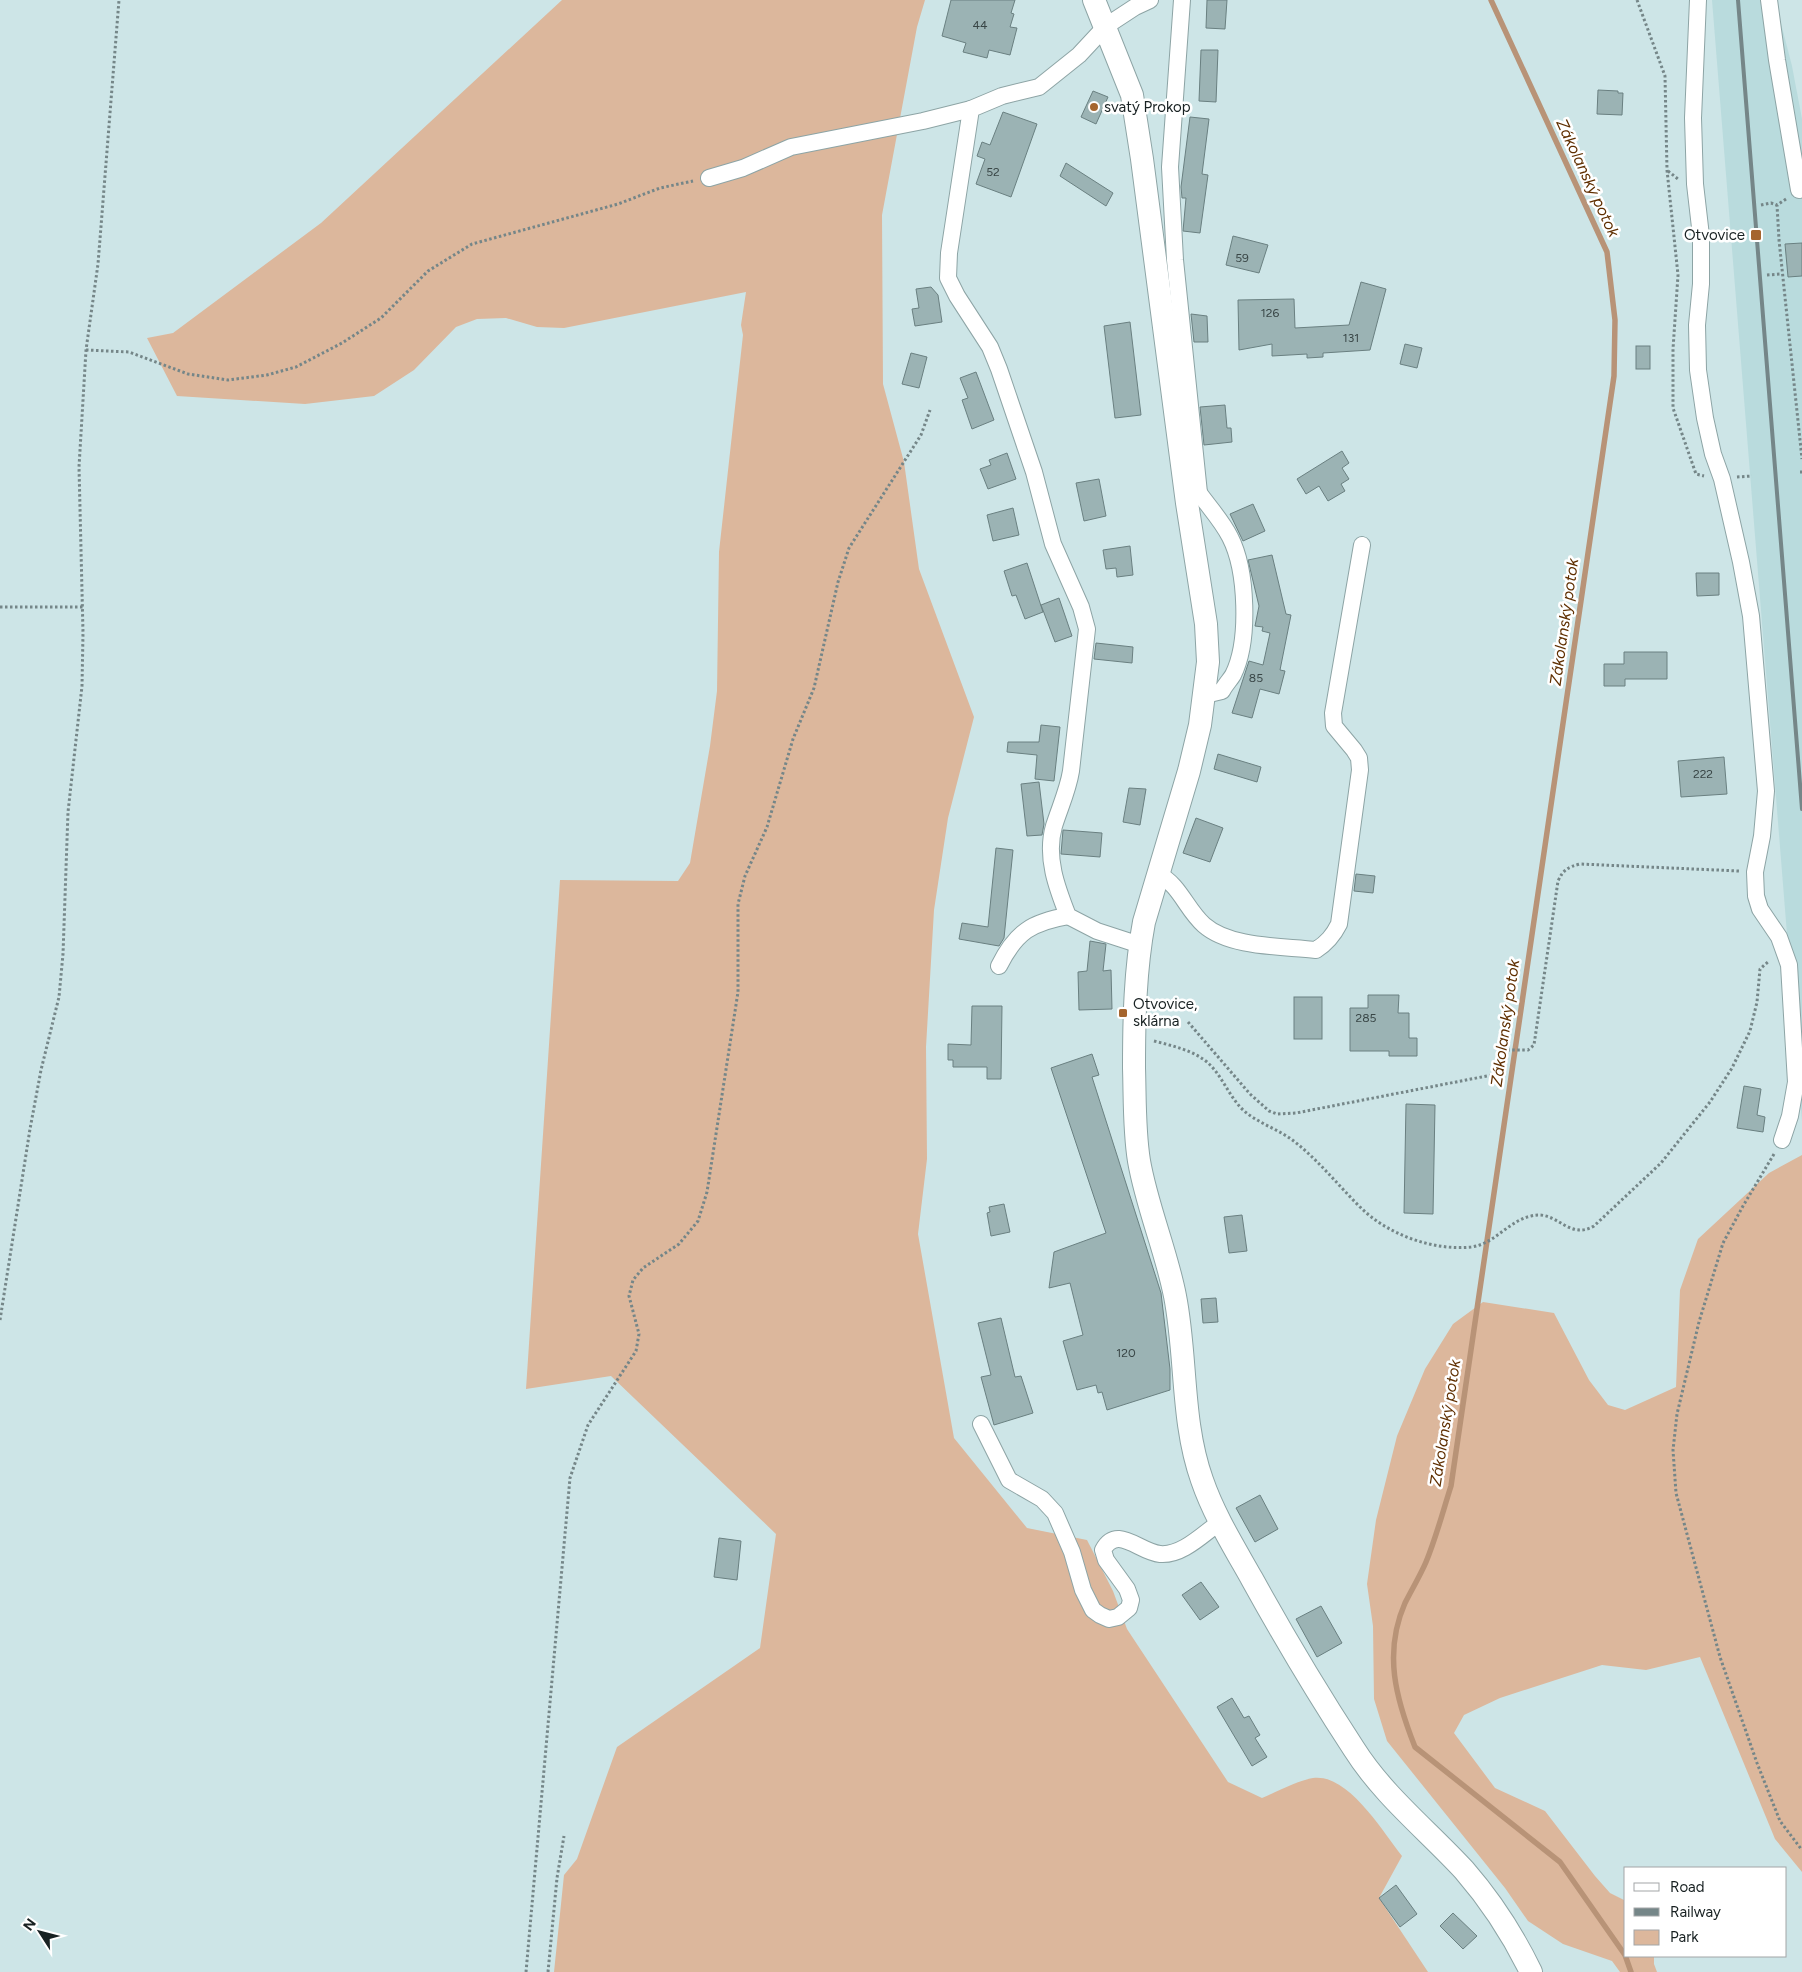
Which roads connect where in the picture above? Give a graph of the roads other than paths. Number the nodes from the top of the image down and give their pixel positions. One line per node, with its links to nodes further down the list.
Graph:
1 (1094, 0): 6 (main road)
2 (1150, 0): 6 (street)
3 (1182, 0): 10 (street)
4 (1698, 0): 17 (street)
5 (1769, 0): 9 (street)
6 (1106, 26): 7 (street); 10 (main road)
7 (971, 109): 8 (street); 14 (street)
8 (709, 178)
9 (1799, 190)
10 (1193, 498): 12 (main road); 12 (street)
11 (1362, 545): 13 (street)
12 (1205, 695): 13 (main road)
13 (1158, 874): 15 (main road)
14 (1068, 916): 15 (street); 16 (street)
15 (1140, 945): 19 (main road)
16 (999, 966)
17 (1782, 1140)
18 (981, 1424): 19 (street)
19 (1220, 1522): 20 (main road)
20 (1531, 1972)

